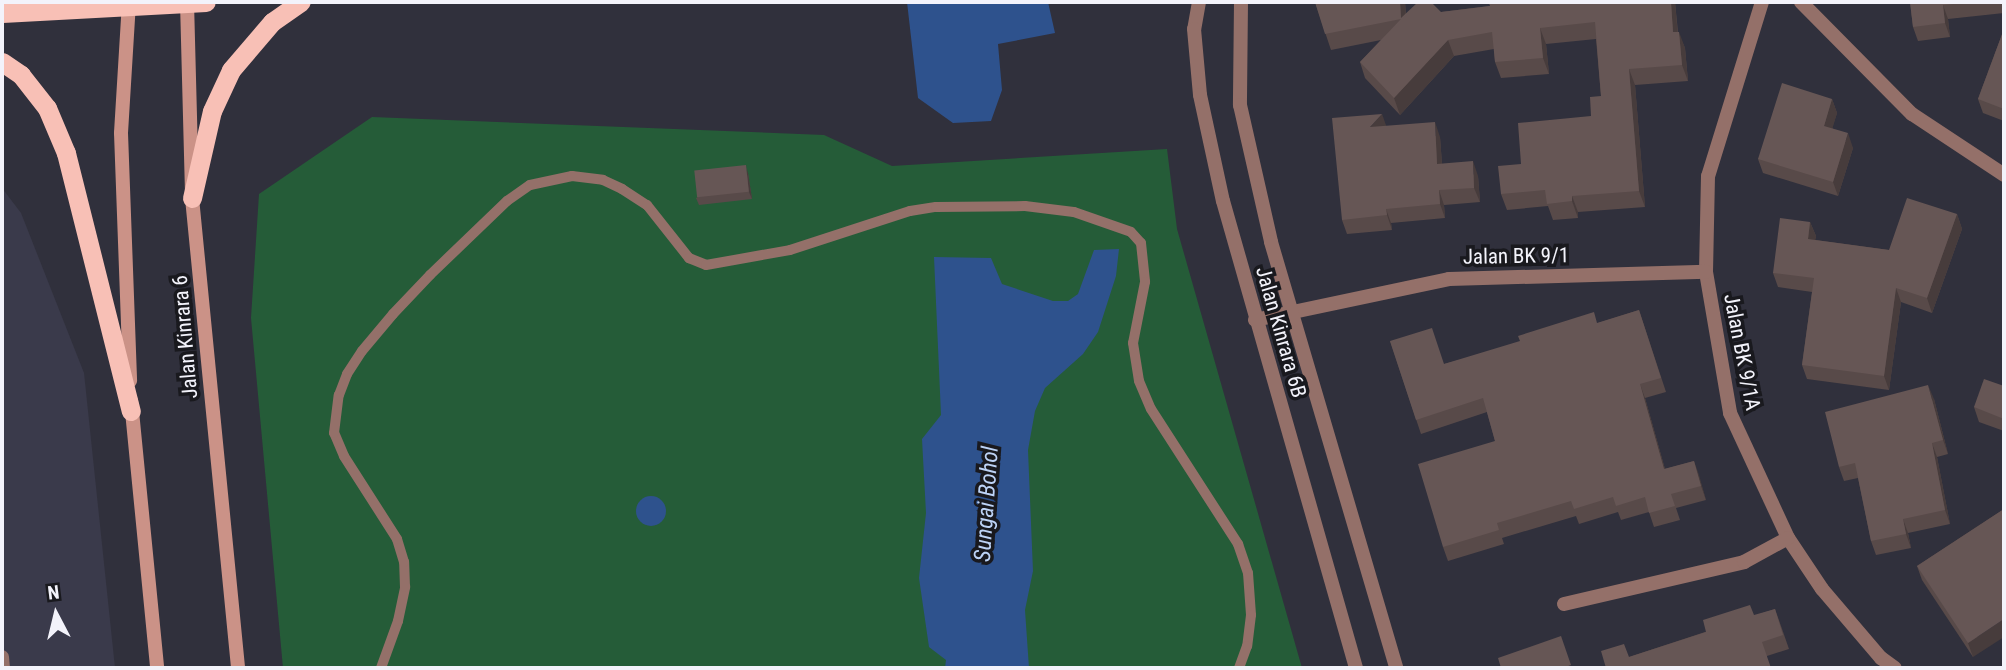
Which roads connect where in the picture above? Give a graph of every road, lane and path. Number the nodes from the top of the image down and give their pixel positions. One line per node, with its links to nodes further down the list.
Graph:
1 (193, 2): 7 (highway); 11 (main road, Jalan Kinrara 6)
2 (301, 2): 11 (highway)
3 (1199, 2): 14 (street, Jalan Kinrara 6B)
4 (1241, 2): 13 (street, Jalan Kinrara 6B)
5 (1762, 2): 12 (street, Jalan BK 9/1A)
6 (1801, 2): 10 (street)
7 (129, 4): 8 (highway); 15 (main road)
8 (2, 13)
9 (2, 62): 15 (highway)
10 (2004, 175)
11 (192, 198): 21 (main road, Jalan Kinrara 6)
12 (1706, 272): 13 (street, Jalan BK 9/1); 16 (street, Jalan BK 9/1A)
13 (1291, 312): 14 (street, Jalan BK 9/1); 25 (street, Jalan Kinrara 6B)
14 (1255, 320): 24 (street, Jalan Kinrara 6B)
15 (131, 411): 20 (main road)
16 (1788, 538): 17 (street); 26 (street, Jalan BK 9/1A)
17 (1564, 604)
18 (2, 657): 19 (street)
19 (3, 668)
20 (158, 668)
21 (238, 668)
22 (381, 668): 23 (lane)
23 (1239, 668)
24 (1356, 668)
25 (1396, 668)
26 (1895, 668)

